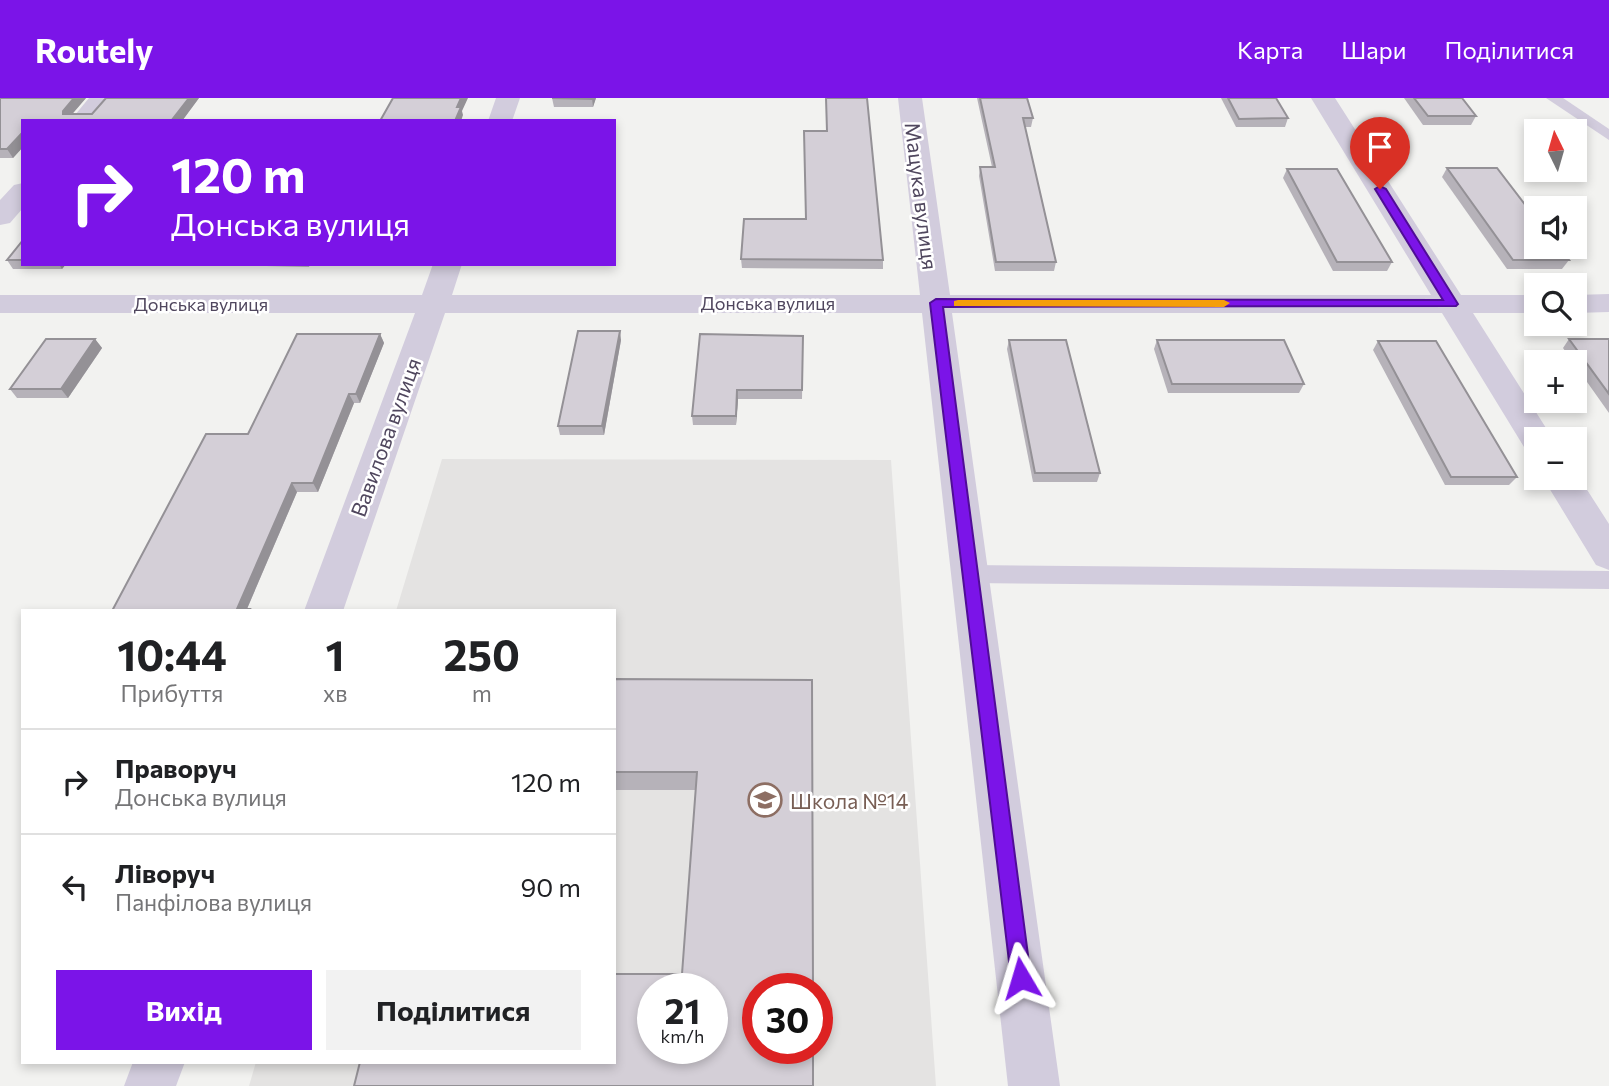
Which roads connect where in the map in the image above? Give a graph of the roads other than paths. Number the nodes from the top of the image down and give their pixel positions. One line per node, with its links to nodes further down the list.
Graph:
1 (102, 98): 6 (street)
2 (509, 98): 7 (street)
3 (910, 98): 12 (street, Мацука вулиця)
4 (1323, 98): 18 (street)
5 (1553, 98): 8 (lane)
6 (84, 119)
7 (501, 119)
8 (1609, 136)
9 (21, 193): 10 (street)
10 (0, 217)
11 (447, 266): 17 (street, Вавилова вулиця)
12 (936, 303): 17 (street, Донська вулиця); 18 (street, Донська вулиця); 22 (street, Мацука вулиця)
13 (1524, 303): 18 (street, Донська вулиця)
14 (1587, 303): 15 (street)
15 (1609, 303)
16 (0, 304): 17 (street, Донська вулиця)
17 (434, 304): 24 (street, Вавилова вулиця)
18 (1452, 304): 19 (street)
19 (1529, 427)
20 (1568, 490): 21 (street)
21 (1609, 555)
22 (970, 574): 23 (lane); 27 (street, Мацука вулиця)
23 (1609, 580)
24 (324, 609)
25 (158, 1064): 26 (street)
26 (150, 1086)
27 (1034, 1086)

